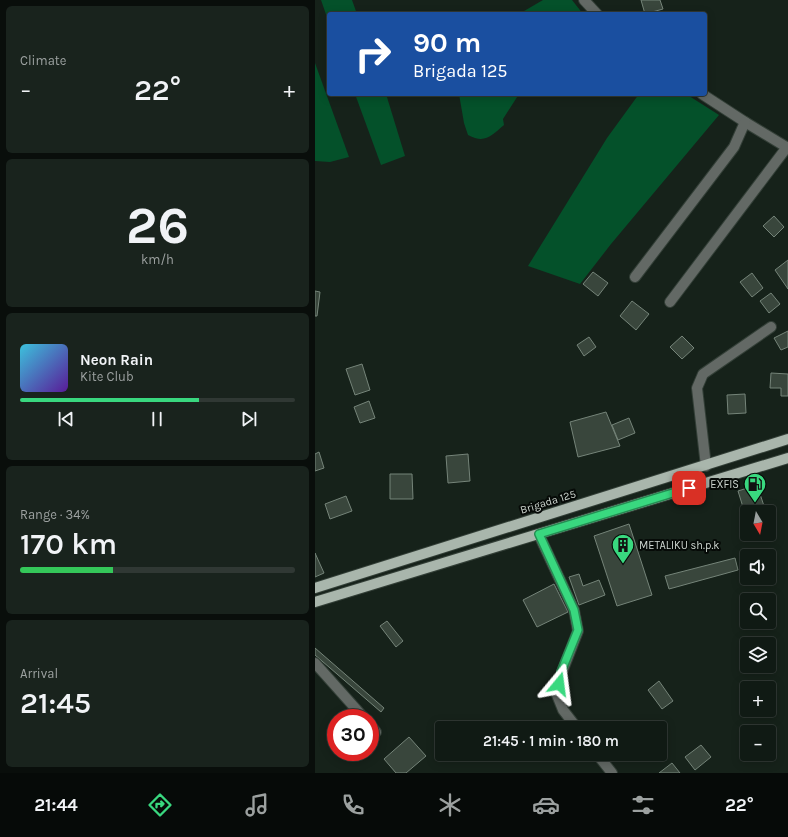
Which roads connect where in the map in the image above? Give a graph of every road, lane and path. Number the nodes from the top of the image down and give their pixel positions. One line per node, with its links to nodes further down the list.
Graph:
1 (584, 0): 2 (street)
2 (595, 12)
3 (705, 96): 4 (street)
4 (745, 122): 5 (street); 6 (street)
5 (788, 148): 7 (street)
6 (635, 277)
7 (670, 302)
8 (771, 328): 11 (street)
9 (788, 439): 11 (main road, Brigada 125)
10 (788, 458): 12 (main road)
11 (706, 466): 13 (main road, Brigada 125)
12 (539, 534): 14 (main road); 17 (street)
13 (315, 588)
14 (315, 602)
15 (315, 663): 16 (street)
16 (356, 709)
17 (572, 721)
18 (603, 761): 19 (street)
19 (612, 773)

